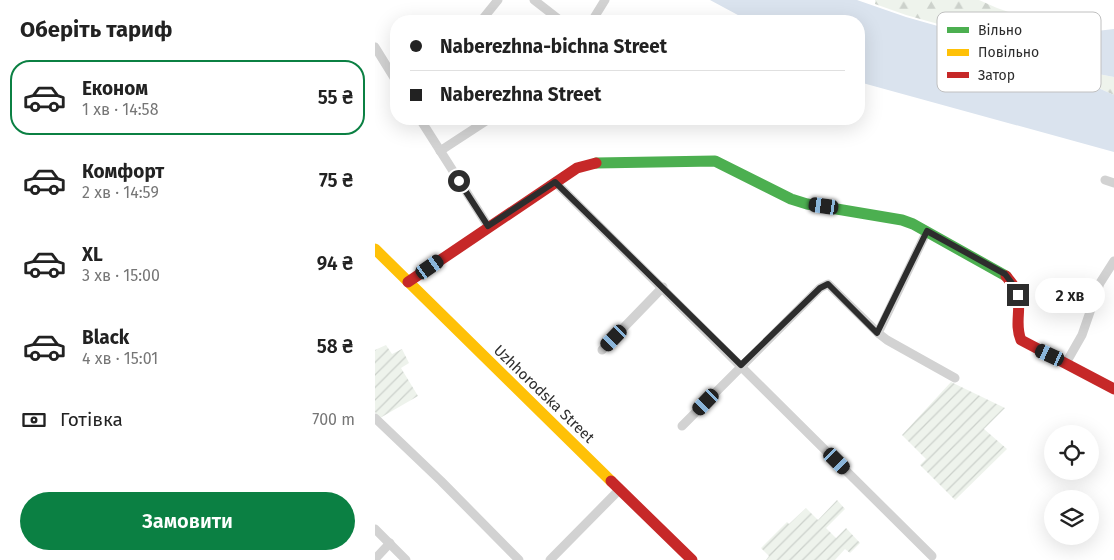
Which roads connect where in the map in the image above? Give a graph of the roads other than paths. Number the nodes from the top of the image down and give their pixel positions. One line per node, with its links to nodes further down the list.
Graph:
1 (498, 0): 4 (street)
2 (534, 0): 5 (street)
3 (605, 0): 6 (street)
4 (486, 15)
5 (553, 15)
6 (596, 15)
7 (375, 47): 8 (street)
8 (390, 71)
9 (424, 125): 11 (street)
10 (480, 125): 11 (street)
11 (440, 151): 13 (street)
12 (555, 182): 13 (street); 14 (street); 18 (street)
13 (488, 226): 17 (street)
14 (927, 231): 19 (street); 21 (street)
15 (375, 249): 17 (street, Uzhhorodska Street)
16 (1114, 261): 21 (street)
17 (408, 282): 27 (street, Uzhhorodska Street)
18 (663, 287): 20 (street); 22 (street)
19 (877, 333): 22 (street); 23 (street)
20 (602, 350)
21 (1066, 363): 24 (street)
22 (741, 365): 26 (street); 30 (street)
23 (955, 378)
24 (1114, 389)
25 (375, 418): 33 (street)
26 (682, 426)
27 (620, 490): 34 (street); 35 (street, Uzhhorodska Street)
28 (375, 529): 29 (street)
29 (390, 543): 31 (street); 32 (street)
30 (932, 556)
31 (375, 559)
32 (407, 560)
33 (519, 560)
34 (550, 560)
35 (691, 560)

